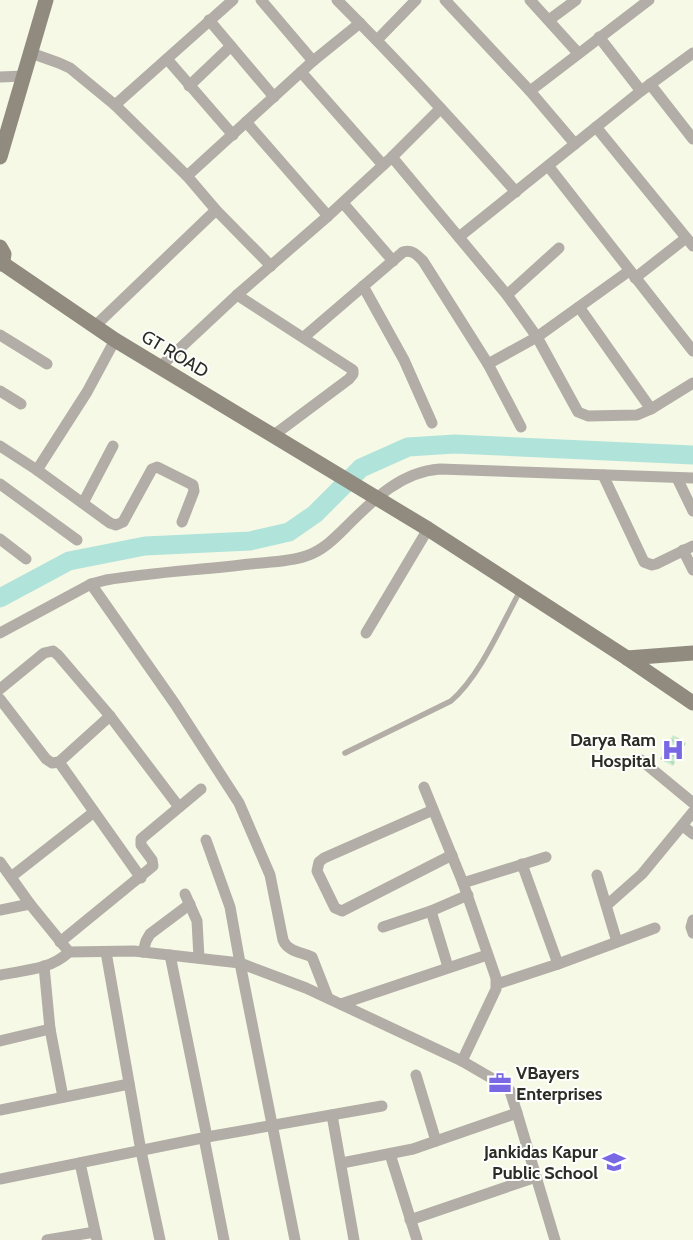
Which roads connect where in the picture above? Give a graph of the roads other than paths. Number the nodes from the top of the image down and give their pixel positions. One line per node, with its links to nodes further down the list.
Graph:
1 (46, 0): 18 (main road)
2 (233, 0): 10 (street)
3 (261, 0): 20 (street)
4 (337, 0): 12 (street)
5 (445, 0): 26 (street)
6 (530, 0): 11 (street)
7 (576, 0): 11 (street)
8 (649, 0): 13 (street)
9 (412, 1): 14 (street)
10 (209, 20): 15 (street); 19 (street)
11 (548, 20): 16 (street)
12 (360, 23): 14 (street); 20 (street)
13 (599, 38): 16 (street); 25 (street)
14 (377, 40): 29 (street)
15 (231, 46): 24 (street); 27 (street)
16 (578, 53): 26 (street)
17 (693, 53): 25 (street)
18 (31, 54): 22 (main road); 28 (street)
19 (167, 59): 24 (street); 28 (street)
20 (314, 61): 21 (street)
21 (301, 72): 27 (street); 36 (street)
22 (24, 76): 23 (street); 35 (main road)
23 (0, 77)
24 (189, 86): 32 (street)
25 (646, 88): 31 (street); 33 (street)
26 (530, 92): 34 (street)
27 (274, 97): 30 (street)
28 (115, 105): 38 (street)
29 (440, 109): 36 (street); 39 (street)
30 (246, 122): 32 (street); 42 (street)
31 (596, 127): 34 (street); 44 (street)
32 (232, 135): 38 (street)
33 (693, 139)
34 (575, 144): 37 (street)
35 (0, 156)
36 (388, 161): 40 (street); 43 (street)
37 (549, 166): 39 (street); 50 (street)
38 (187, 176): 41 (street)
39 (516, 192): 43 (street)
40 (343, 203): 42 (street); 47 (street)
41 (216, 210): 49 (street); 55 (street)
42 (328, 216): 49 (street)
43 (459, 237): 53 (street)
44 (690, 242): 50 (street)
45 (0, 247): 48 (main road)
46 (559, 248): 53 (street)
47 (393, 261): 51 (street); 62 (street)
48 (1, 263): 55 (main road, GT ROAD)
49 (271, 266): 52 (street)
50 (632, 274): 54 (street); 60 (street)
51 (363, 286): 57 (street); 68 (street)
52 (238, 295): 57 (street); 63 (street)
53 (507, 295): 58 (street)
54 (579, 307): 58 (street); 67 (street)
55 (95, 326): 59 (main road, GT ROAD)
56 (0, 335): 61 (street)
57 (304, 337): 70 (street)
58 (537, 337): 62 (street); 67 (street)
59 (115, 340): 63 (main road, GT ROAD); 73 (street)
60 (693, 352)
61 (48, 364)
62 (488, 364): 69 (street)
63 (161, 366): 70 (main road, GT ROAD)
64 (693, 383): 67 (street)
65 (0, 391): 66 (street)
66 (21, 404)
67 (651, 410)
68 (432, 423)
69 (522, 427)
70 (274, 435): 78 (main road, GT ROAD)
71 (0, 446): 73 (street)
72 (113, 446): 79 (street)
73 (37, 470): 79 (street)
74 (603, 475): 75 (street); 78 (street); 85 (street)
75 (677, 478): 76 (street); 80 (street)
76 (693, 478)
77 (0, 484): 84 (street)
78 (371, 495): 82 (main road, GT ROAD); 88 (street)
79 (83, 503): 81 (street)
80 (693, 511)
81 (182, 522)
82 (428, 529): 89 (main road, GT ROAD); 91 (street)
83 (0, 538): 86 (street)
84 (77, 540)
85 (688, 548): 87 (street)
86 (26, 560)
87 (693, 570)
88 (90, 584): 90 (street); 142 (street)
89 (522, 590): 93 (main road, GT ROAD); 98 (lane)
90 (0, 633)
91 (366, 633)
92 (693, 653): 93 (main road)
93 (628, 658): 96 (main road, GT ROAD)
94 (0, 689): 97 (street)
95 (0, 699): 100 (street)
96 (693, 702)
97 (110, 716): 100 (street); 104 (street)
98 (344, 753)
99 (641, 760): 103 (street)
100 (59, 762): 106 (street)
101 (424, 787): 105 (street)
102 (201, 789): 104 (street)
103 (693, 803)
104 (179, 807): 117 (street)
105 (433, 810): 111 (street); 111 (street)
106 (94, 812): 116 (street); 117 (street)
107 (693, 812): 108 (street)
108 (683, 826): 109 (street); 121 (street)
109 (693, 834)
110 (206, 840): 136 (street)
111 (452, 855): 118 (street)
112 (546, 857): 114 (street)
113 (0, 862): 116 (street)
114 (522, 864): 118 (street); 137 (street)
115 (596, 875): 121 (street)
116 (11, 877): 120 (street)
117 (140, 878): 128 (street)
118 (464, 883): 119 (street)
119 (468, 896): 123 (street); 134 (street)
120 (30, 904): 122 (street); 128 (street)
121 (606, 905): 129 (street)
122 (0, 910)
123 (431, 911): 125 (street); 139 (street)
124 (693, 920): 127 (street)
125 (383, 927)
126 (655, 928): 129 (street)
127 (693, 933)
128 (60, 942): 130 (street)
129 (617, 942): 137 (street)
130 (69, 952): 131 (street); 138 (street)
131 (106, 952): 132 (street); 148 (street)
132 (144, 952): 133 (street); 135 (street)
133 (170, 955): 135 (street); 155 (street)
134 (487, 955): 139 (street); 141 (street)
135 (199, 958): 136 (street)
136 (240, 963): 142 (street); 154 (street)
137 (558, 964): 141 (street)
138 (44, 966): 140 (street); 144 (street)
139 (448, 967): 143 (street)
140 (0, 975)
141 (497, 984): 146 (street)
142 (328, 998): 143 (street)
143 (340, 1004): 146 (street)
144 (50, 1029): 145 (street); 149 (street)
145 (0, 1041)
146 (462, 1061): 152 (street)
147 (416, 1075): 156 (street)
148 (129, 1084): 149 (street); 157 (street)
149 (63, 1097): 151 (street)
150 (382, 1106): 153 (street)
151 (0, 1110)
152 (517, 1113): 156 (street); 161 (street)
153 (332, 1115): 154 (street); 160 (street)
154 (273, 1124): 155 (street); 168 (street)
155 (205, 1138): 157 (street); 167 (street)
156 (436, 1140): 158 (street)
157 (141, 1151): 159 (street); 166 (street)
158 (390, 1154): 160 (street); 163 (street)
159 (80, 1163): 162 (street); 164 (street)
160 (342, 1163): 169 (street)
161 (536, 1177): 163 (street); 171 (street)
162 (0, 1179)
163 (410, 1220): 170 (street)
164 (96, 1236): 165 (street)
165 (47, 1240)
166 (160, 1240)
167 (224, 1240)
168 (295, 1240)
169 (354, 1240)
170 (417, 1240)
171 (555, 1240)

